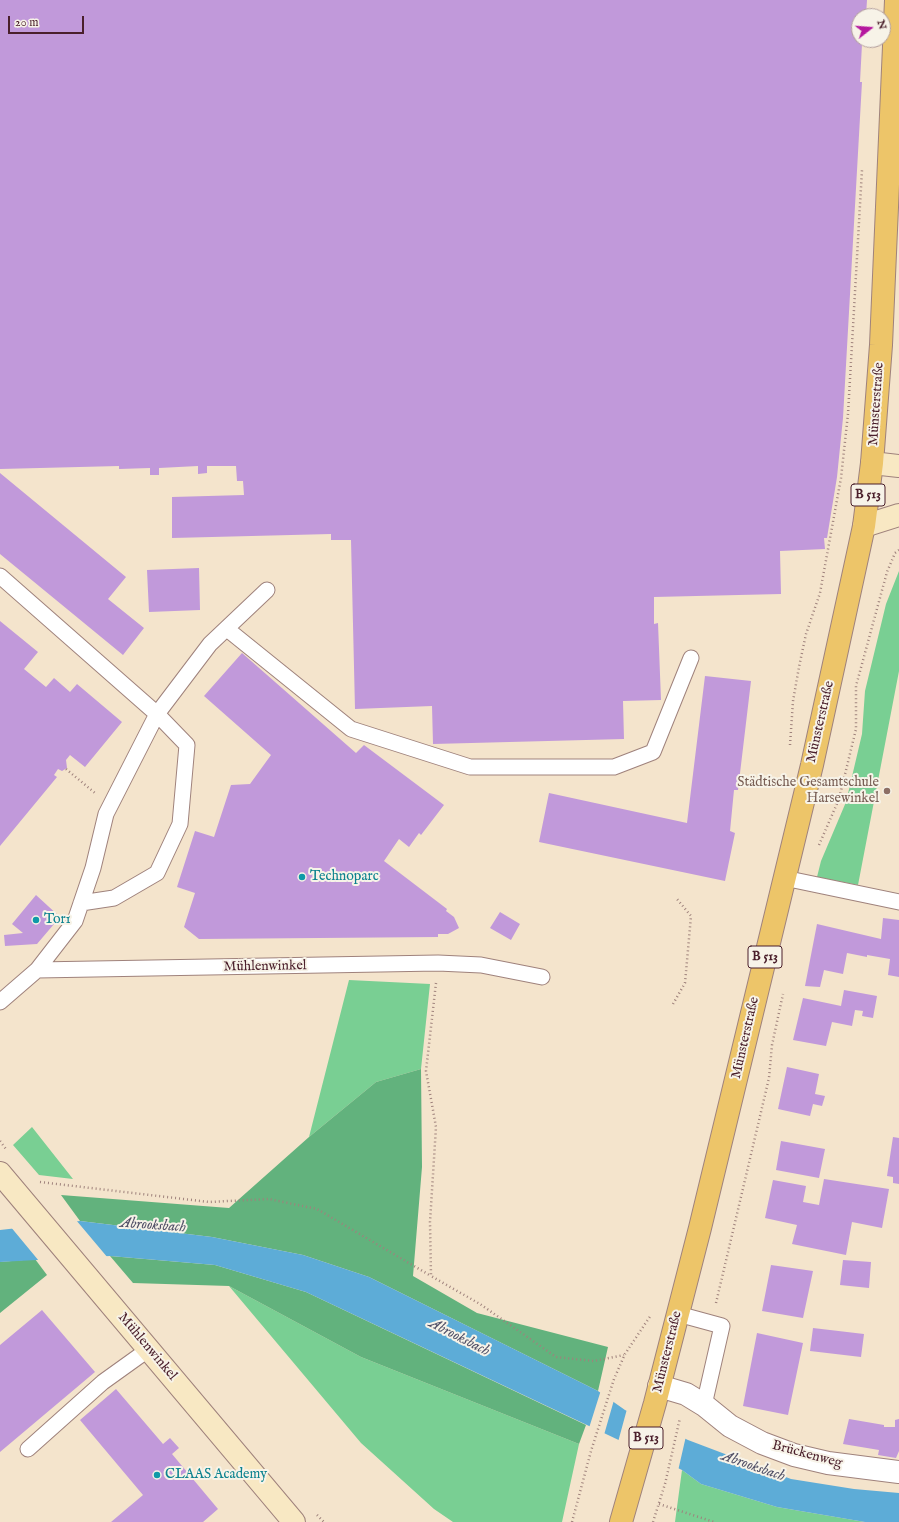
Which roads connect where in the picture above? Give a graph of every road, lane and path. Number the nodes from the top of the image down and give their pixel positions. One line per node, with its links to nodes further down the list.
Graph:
1 (896, 0): 3 (main road, Münsterstraße / B 513)
2 (863, 163): 13 (path)
3 (872, 463): 4 (street); 6 (main road, Münsterstraße / B 513)
4 (899, 466)
5 (899, 515): 6 (street)
6 (864, 526): 17 (main road, Münsterstraße / B 513)
7 (899, 550): 16 (path)
8 (0, 576): 12 (lane)
9 (267, 590): 10 (lane)
10 (227, 629): 11 (lane); 12 (lane)
11 (691, 658)
12 (157, 714): 15 (lane); 20 (lane)
13 (790, 752)
14 (66, 769): 15 (path)
15 (110, 806): 20 (lane)
16 (819, 847)
17 (784, 878): 19 (lane); 31 (main road, Münsterstraße / B 513)
18 (677, 899): 26 (path)
19 (899, 902)
20 (81, 903): 22 (lane)
21 (438, 963): 22 (lane, Mühlenwinkel); 23 (lane, Mühlenwinkel); 29 (path)
22 (37, 970): 25 (lane)
23 (542, 977)
24 (784, 991): 32 (path)
25 (0, 1002)
26 (672, 1004)
27 (0, 1173): 28 (street, Mühlenwinkel)
28 (29, 1191): 29 (path); 33 (street, Mühlenwinkel)
29 (431, 1276): 34 (path)
30 (652, 1314): 34 (path)
31 (678, 1314): 32 (lane); 35 (main road, Münsterstraße / B 513)
32 (704, 1321): 36 (lane)
33 (149, 1349): 38 (lane); 41 (street, Mühlenwinkel)
34 (625, 1354): 42 (path)
35 (657, 1395): 36 (street, Brückenweg); 43 (main road, Münsterstraße / B 513)
36 (704, 1405): 39 (street, Brückenweg)
37 (681, 1415): 40 (path)
38 (28, 1450)
39 (899, 1472)
40 (658, 1504): 44 (path); 45 (path)
41 (294, 1522)
42 (572, 1522)
43 (621, 1522)
44 (653, 1522)
45 (714, 1522)

